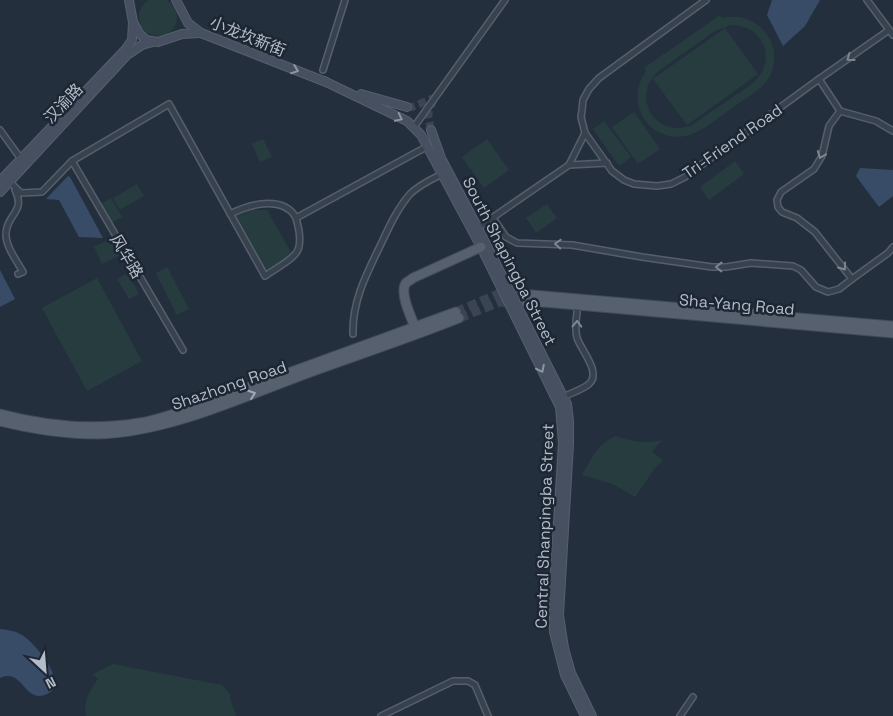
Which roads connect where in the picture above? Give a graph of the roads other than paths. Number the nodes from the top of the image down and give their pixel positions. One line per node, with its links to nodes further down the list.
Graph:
1 (129, 0): 7 (main road)
2 (176, 0): 9 (main road, 小龙坎新街)
3 (345, 0): 11 (street)
4 (505, 0): 16 (street)
5 (706, 0): 20 (street)
6 (867, 0): 8 (street)
7 (133, 22): 10 (main road); 22 (main road, 汉渝路)
8 (891, 32): 12 (street, Tri-Friend Road, one-way to 12)
9 (201, 33): 10 (main road, 汉渝路); 13 (main road, 小龙坎新街, one-way to 13)
10 (153, 42): 28 (main road, 汉渝路)
11 (323, 70)
12 (819, 79): 15 (street); 24 (street, Tri-Friend Road)
13 (324, 81): 14 (main road, 小龙坎新街); 16 (main road, 小龙坎新街, one-way to 16)
14 (407, 107)
15 (840, 111): 19 (street); 37 (street, one-way to 37)
16 (414, 127): 21 (main road, South Shapingba Street)
17 (0, 130): 22 (street)
18 (431, 130): 33 (main road, South Shapingba Street)
19 (893, 131)
20 (585, 133): 24 (street); 25 (street)
21 (428, 146): 26 (main road, South Shapingba Street); 31 (street)
22 (21, 159): 27 (main road, 汉渝路)
23 (72, 161): 28 (street); 30 (street); 45 (street, 风华路)
24 (606, 163): 25 (street)
25 (569, 165): 32 (street)
26 (442, 174): 33 (main road, South Shapingba Street); 44 (street)
27 (0, 181)
28 (11, 183): 29 (main road, 汉渝路); 36 (street)
29 (0, 192)
30 (230, 214): 31 (street); 31 (street)
31 (296, 218)
32 (493, 218): 33 (street); 37 (street, one-way to 32)
33 (475, 230): 34 (main road, South Shapingba Street); 47 (main road, South Shapingba Street)
34 (481, 247): 42 (main road); 46 (main road, South Shapingba Street, one-way to 46)
35 (893, 247): 37 (street)
36 (18, 274)
37 (852, 280)
38 (521, 294): 39 (main road)
39 (578, 302): 40 (main road); 41 (main road, Sha-Yang Road); 43 (main road, Sha-Yang Road); 47 (street, one-way to 39)
40 (526, 303)
41 (893, 326)
42 (415, 327): 48 (main road, Shazhong Road); 49 (main road, Shazhong Road, one-way to 42)
43 (893, 333)
44 (352, 334)
45 (184, 350)
46 (553, 393): 47 (main road, Central Shanpingba Street)
47 (563, 401): 53 (main road, Central Shanpingba Street); 54 (main road, Central Shanpingba Street)
48 (0, 414)
49 (0, 421)
50 (693, 697): 55 (street)
51 (381, 716): 52 (street)
52 (488, 716)
53 (585, 716)
54 (592, 716)
55 (680, 716)

